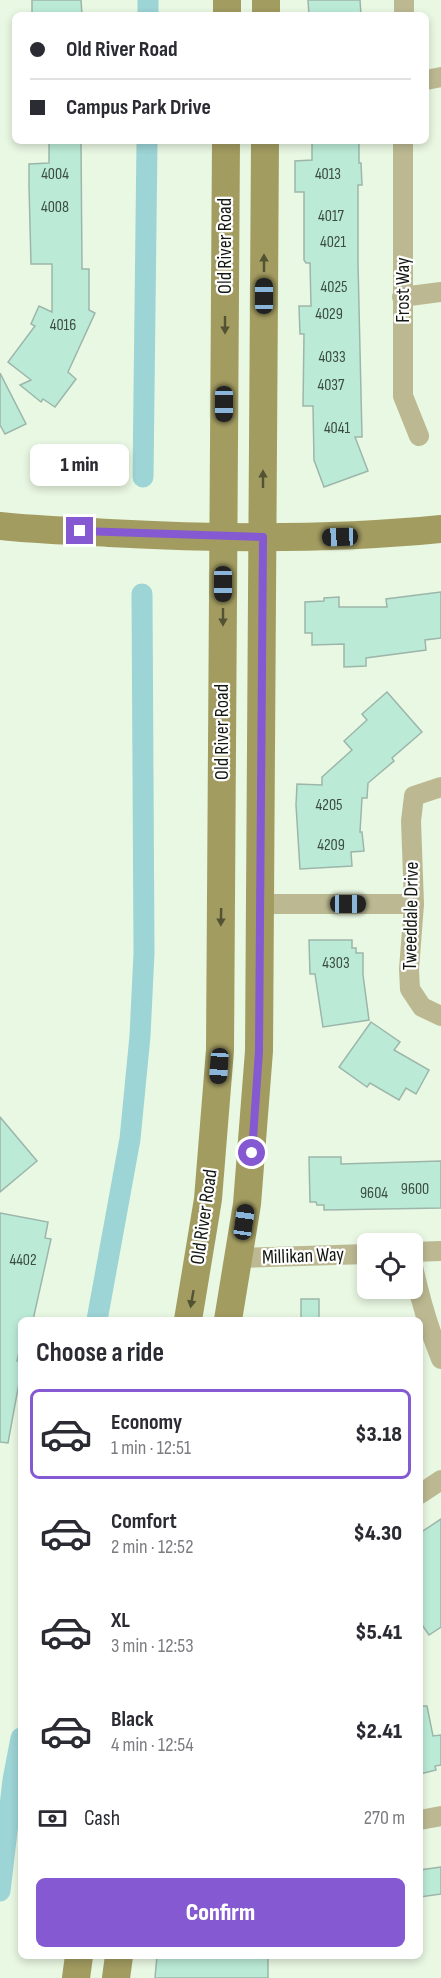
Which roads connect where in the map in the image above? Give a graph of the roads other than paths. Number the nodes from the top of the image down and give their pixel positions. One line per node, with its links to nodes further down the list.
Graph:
1 (226, 144): 9 (main road, Old River Road, one-way to 9)
2 (265, 144): 10 (main road, Old River Road, one-way to 2)
3 (403, 144): 5 (street, Frost Way)
4 (441, 292): 5 (street)
5 (402, 297): 6 (street, Frost Way)
6 (419, 436)
7 (0, 526): 9 (main road)
8 (441, 529): 10 (main road)
9 (224, 537): 10 (main road); 11 (main road, Old River Road, one-way to 11)
10 (263, 537): 13 (main road, Old River Road)
11 (222, 782): 13 (main road); 16 (main road, Old River Road, one-way to 16)
12 (441, 787): 14 (street, Tweeddale Drive)
13 (260, 904): 14 (street); 20 (main road, Old River Road)
14 (414, 904): 15 (street, Tweeddale Drive)
15 (441, 1016)
16 (219, 1066): 20 (main road); 22 (main road, Old River Road, one-way to 22)
17 (441, 1251): 18 (street)
18 (423, 1252)
19 (357, 1254): 20 (street, Millikan Way)
20 (239, 1258): 23 (main road, Old River Road)
21 (420, 1299): 24 (street)
22 (188, 1317)
23 (229, 1317)
24 (441, 1359)
25 (441, 1480): 26 (street)
26 (423, 1492)
27 (441, 1816): 28 (street)
28 (423, 1819)
29 (79, 1959): 31 (main road)
30 (119, 1959): 32 (main road)
31 (76, 1978)
32 (116, 1978)

